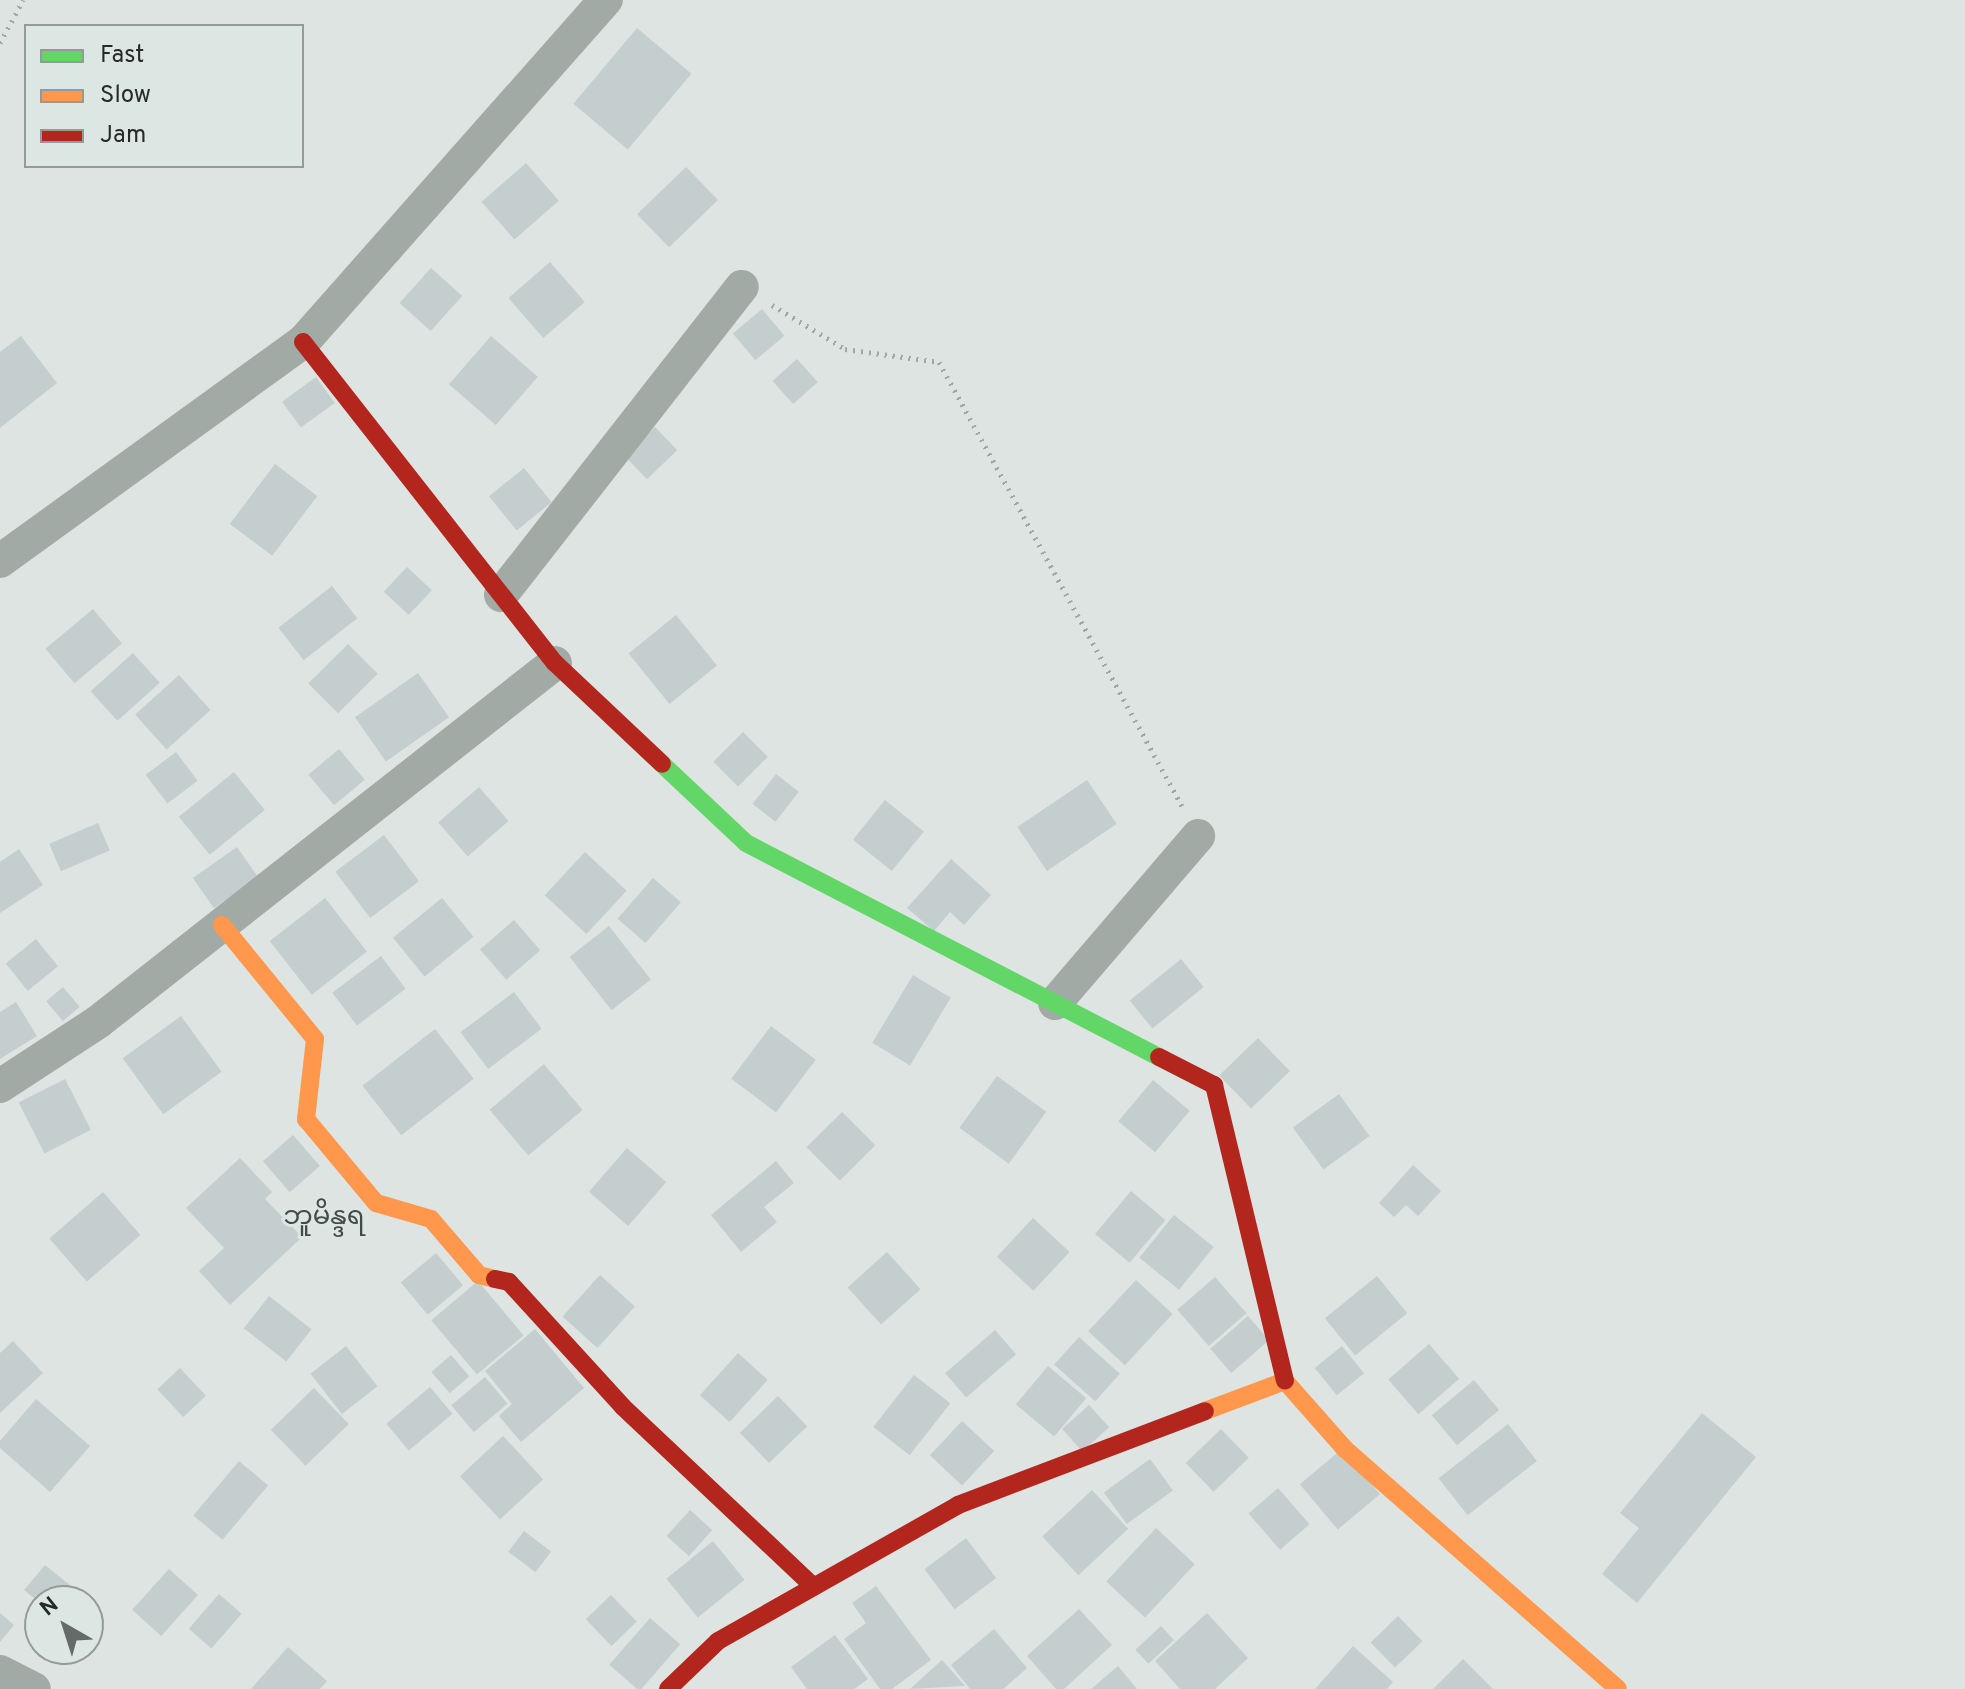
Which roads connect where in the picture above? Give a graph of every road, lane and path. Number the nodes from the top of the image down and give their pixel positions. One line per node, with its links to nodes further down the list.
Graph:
1 (23, 0): 3 (path)
2 (606, 0): 5 (street)
3 (0, 43)
4 (742, 287): 7 (street); 9 (path)
5 (303, 342): 6 (street); 7 (street)
6 (0, 561)
7 (501, 595): 8 (street)
8 (555, 663): 10 (street); 11 (street)
9 (1198, 836): 11 (street)
10 (222, 925): 12 (street); 14 (street)
11 (1055, 1003): 13 (street)
12 (0, 1086)
13 (1285, 1381): 14 (street); 18 (street)
14 (814, 1587): 17 (street)
15 (0, 1672): 16 (street)
16 (34, 1689)
17 (668, 1689)
18 (1618, 1689)

